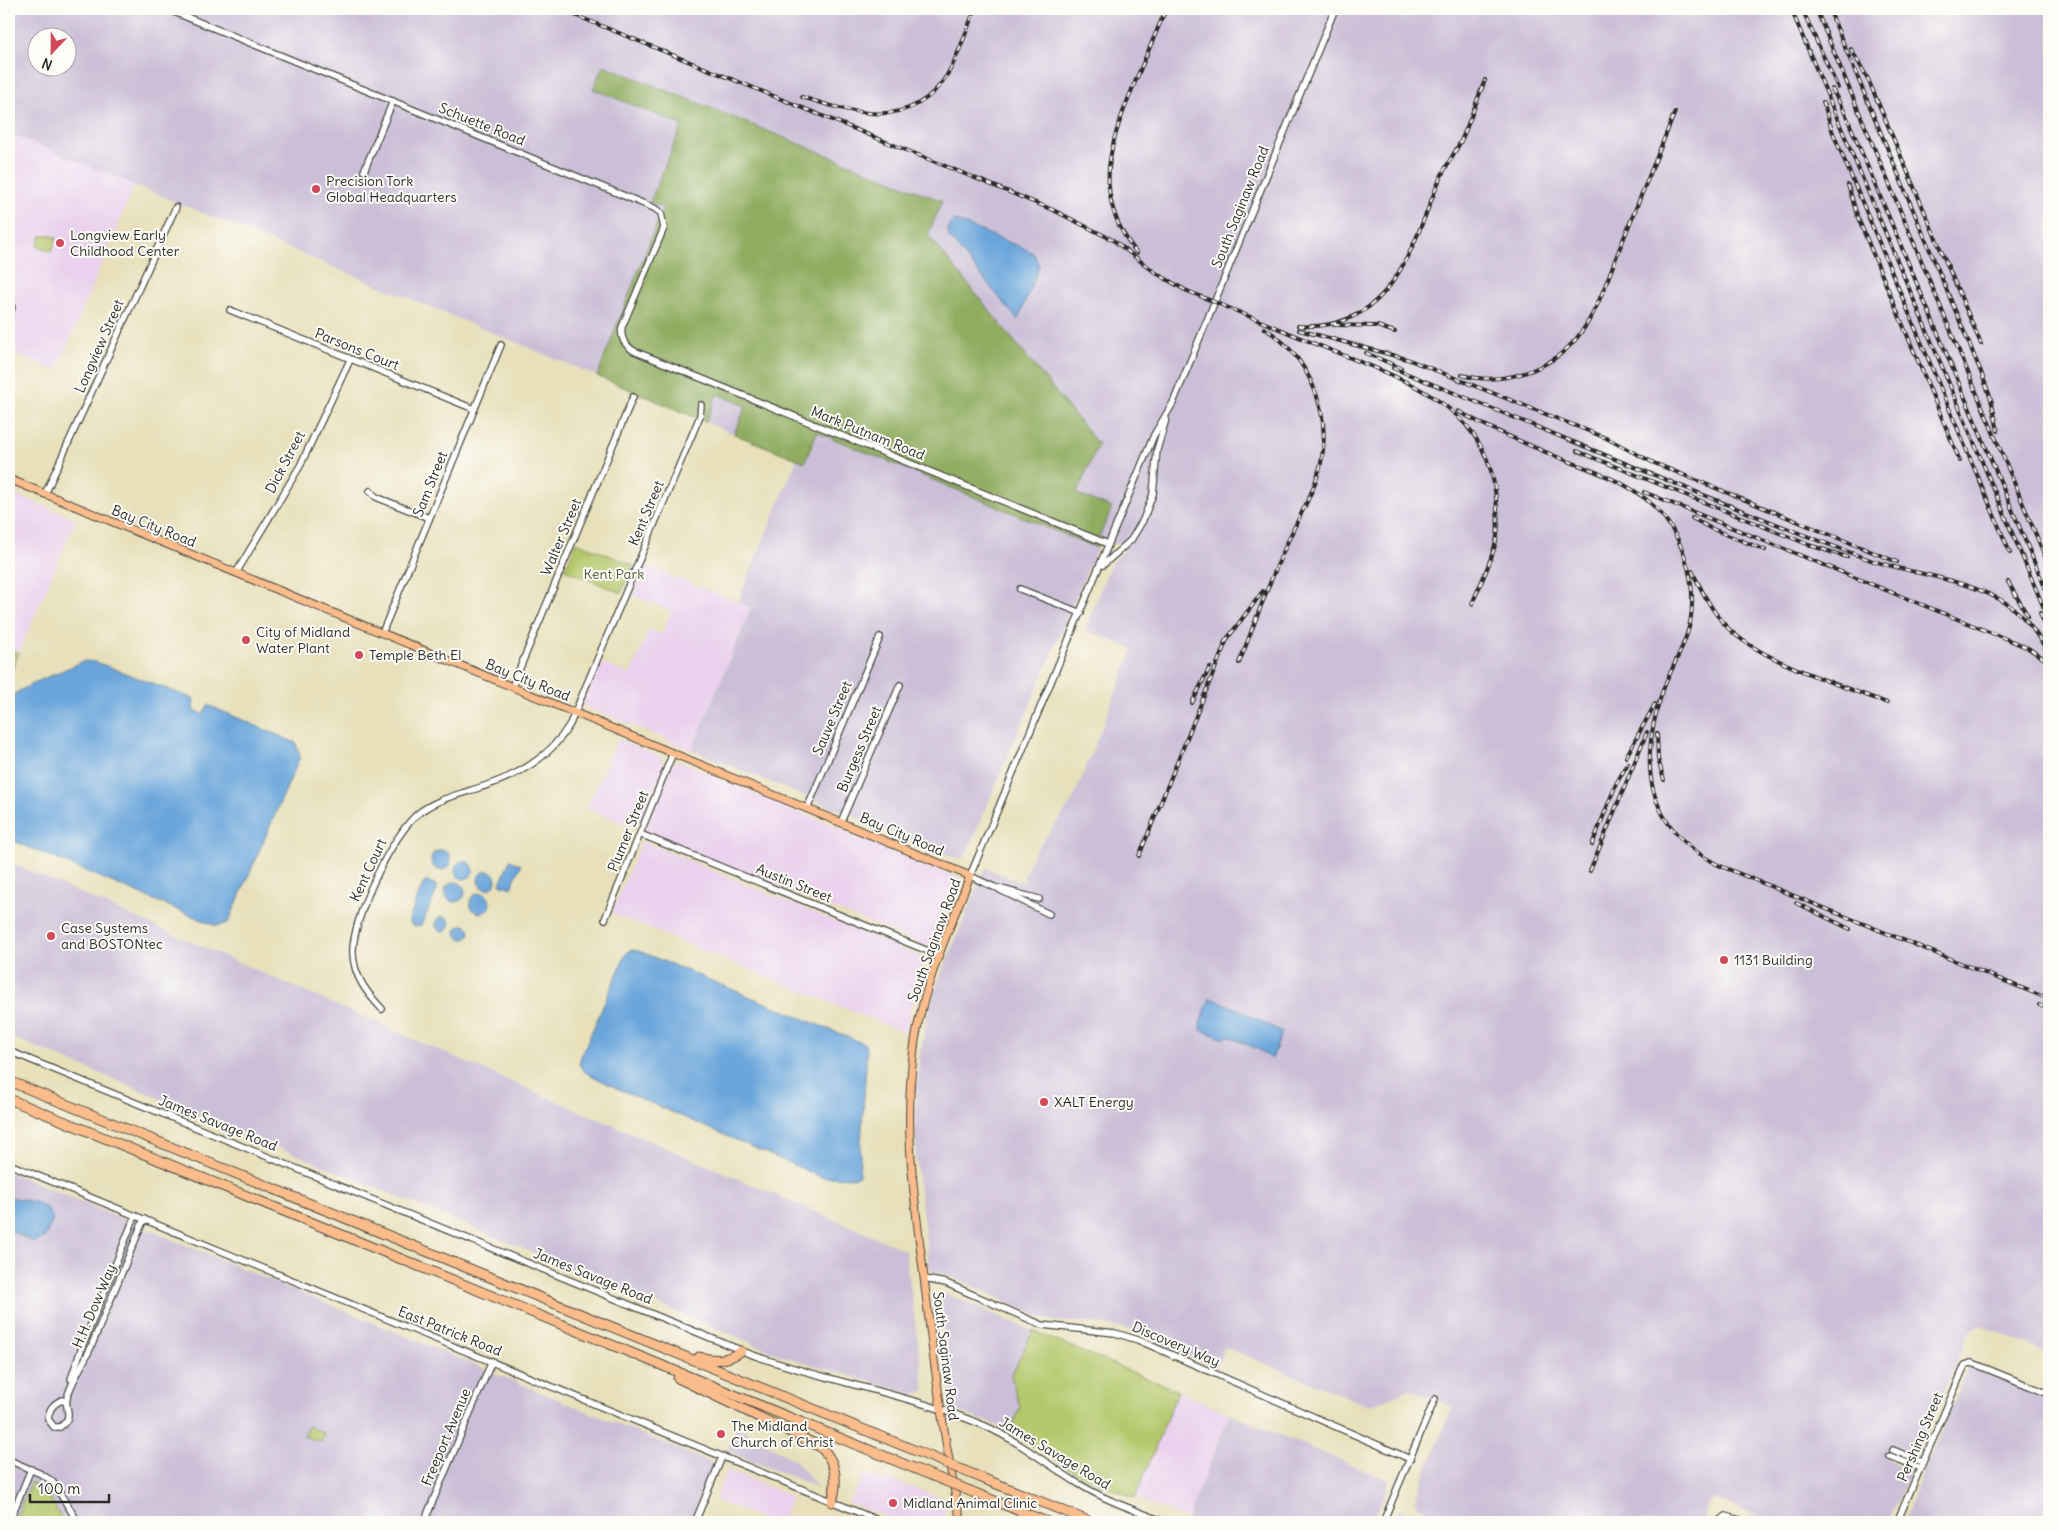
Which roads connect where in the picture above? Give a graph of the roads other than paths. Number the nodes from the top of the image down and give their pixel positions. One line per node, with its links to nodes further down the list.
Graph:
1 (167, 9): 3 (street, Schuette Road)
2 (1335, 9): 15 (street, South Saginaw Road)
3 (392, 101): 4 (street); 9 (street, Schuette Road)
4 (364, 171)
5 (176, 207): 18 (street, Longview Street)
6 (9, 302): 8 (street)
7 (230, 310): 11 (street, Parsons Court)
8 (9, 316)
9 (623, 340): 20 (street, Mark Putnam Road)
10 (501, 345): 14 (street, Sam Street)
11 (350, 360): 14 (street, Parsons Court); 22 (street, Dick Street)
12 (633, 397): 28 (street, Walter Street)
13 (701, 405): 29 (street, Kent Street)
14 (474, 409): 19 (street, Sam Street)
15 (1167, 415): 20 (street, South Saginaw Road); 21 (street, South Saginaw Road)
16 (9, 479): 18 (main road, Bay City Road)
17 (370, 492): 19 (street)
18 (45, 494): 22 (main road, Bay City Road)
19 (429, 518): 25 (street, Sam Street)
20 (1108, 544): 21 (street, South Saginaw Road)
21 (1100, 568): 24 (street, South Saginaw Road)
22 (236, 573): 25 (main road, Bay City Road)
23 (1020, 590): 24 (street)
24 (1081, 613): 34 (street, South Saginaw Road)
25 (382, 633): 28 (main road, Bay City Road)
26 (880, 638): 31 (street, Sauve Street)
27 (900, 685): 32 (street, Burgess Street)
28 (512, 687): 29 (main road, Bay City Road)
29 (575, 713): 30 (main road, Bay City Road); 40 (street, Kent Court)
30 (673, 753): 31 (main road, Bay City Road); 33 (street, Plumer Street)
31 (808, 808): 32 (main road, Bay City Road)
32 (841, 822): 34 (main road, Bay City Road)
33 (640, 834): 38 (street, Plumer Street); 39 (street, Austin Street)
34 (970, 876): 35 (street, Bay City Road); 39 (main road, South Saginaw Road)
35 (994, 887): 36 (street, Bay City Road); 37 (street)
36 (1039, 899)
37 (1049, 914)
38 (605, 919)
39 (938, 956): 47 (main road, South Saginaw Road)
40 (382, 1009)
41 (9, 1051): 50 (street, James Savage Road)
42 (9, 1081): 49 (highway)
43 (9, 1099): 48 (highway)
44 (9, 1164): 45 (street, East Patrick Road)
45 (135, 1216): 46 (street, East Patrick Road); 54 (street, H.H. Dow Way)
46 (144, 1220): 51 (street, East Patrick Road); 54 (street, H.H. Dow Way)
47 (924, 1279): 55 (main road, South Saginaw Road); 57 (street, Discovery Way)
48 (592, 1337): 62 (highway); 69 (highway, bridge)
49 (662, 1348): 50 (highway); 70 (highway, bridge)
50 (741, 1351): 55 (street, James Savage Road)
51 (492, 1361): 56 (street, East Patrick Road); 65 (street, Freeport Avenue)
52 (2049, 1394): 59 (street, Pershing Street)
53 (1435, 1399): 57 (street)
54 (64, 1401): 54 (street, H.H. Dow Way)
55 (940, 1410): 68 (main road, South Saginaw Road); 71 (street, James Savage Road)
56 (722, 1457): 62 (street, East Patrick Road); 66 (street)
57 (1410, 1459): 72 (street)
58 (9, 1460): 61 (street)
59 (1922, 1462): 60 (street, Pershing Street); 60 (street)
60 (1920, 1468): 75 (street, Pershing Street)
61 (31, 1469): 63 (street); 64 (street)
62 (832, 1502): 67 (street, East Patrick Road)
63 (9, 1522)
64 (78, 1522)
65 (424, 1522)
66 (696, 1522)
67 (882, 1522)
68 (961, 1522)
69 (1047, 1522)
70 (1091, 1522)
71 (1165, 1522)
72 (1383, 1522)
73 (1718, 1522): 74 (street)
74 (1748, 1522)
75 (1897, 1522)

